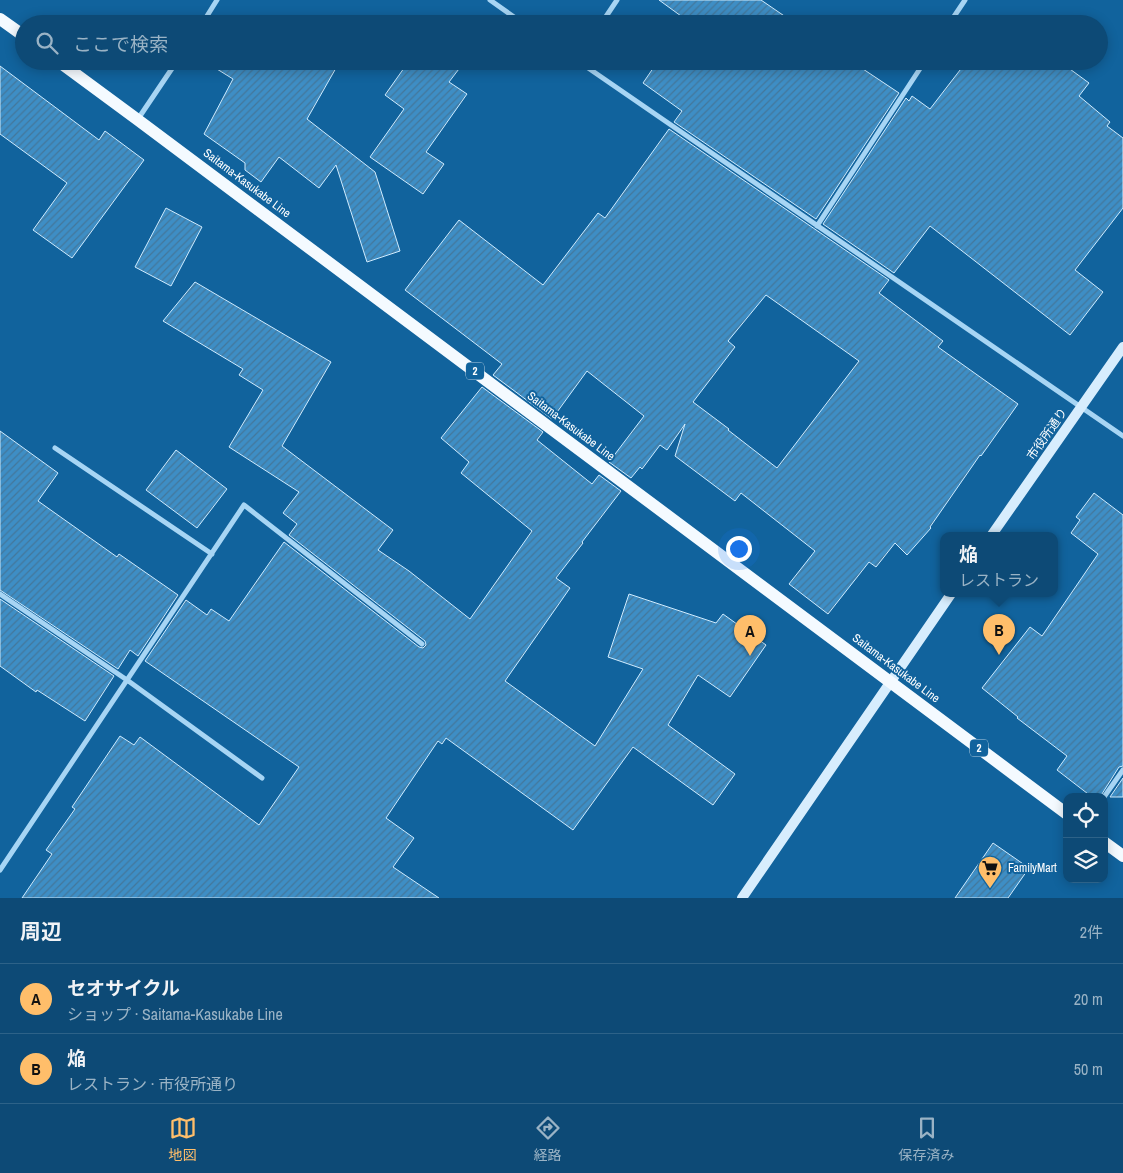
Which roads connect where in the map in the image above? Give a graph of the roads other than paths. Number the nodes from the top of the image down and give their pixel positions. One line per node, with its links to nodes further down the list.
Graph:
1 (218, 0): 5 (street)
2 (490, 0): 6 (street)
3 (617, 0): 7 (street)
4 (965, 0): 8 (street)
5 (208, 15)
6 (511, 15)
7 (607, 15)
8 (956, 15)
9 (0, 19): 10 (main road)
10 (15, 30)
11 (70, 70): 15 (main road, Saitama-Kasukabe Line / 2)
12 (171, 70): 15 (street)
13 (591, 70): 16 (street)
14 (919, 70): 16 (street)
15 (138, 120): 27 (main road, Saitama-Kasukabe Line / 2)
16 (817, 226): 18 (street)
17 (1123, 347): 18 (street, 市役所通り)
18 (1080, 407): 19 (street); 21 (street, 市役所通り)
19 (1123, 436)
20 (55, 448): 22 (street)
21 (994, 532)
22 (212, 554): 25 (street); 26 (street)
23 (0, 594): 26 (street)
24 (949, 597): 27 (street)
25 (422, 644)
26 (128, 680): 29 (street); 34 (street)
27 (891, 681): 31 (main road, Saitama-Kasukabe Line / 2); 35 (street)
28 (1123, 770): 30 (street)
29 (262, 778)
30 (1107, 793)
31 (1063, 811)
32 (1108, 845): 33 (main road)
33 (1123, 856)
34 (0, 870)
35 (742, 898)

